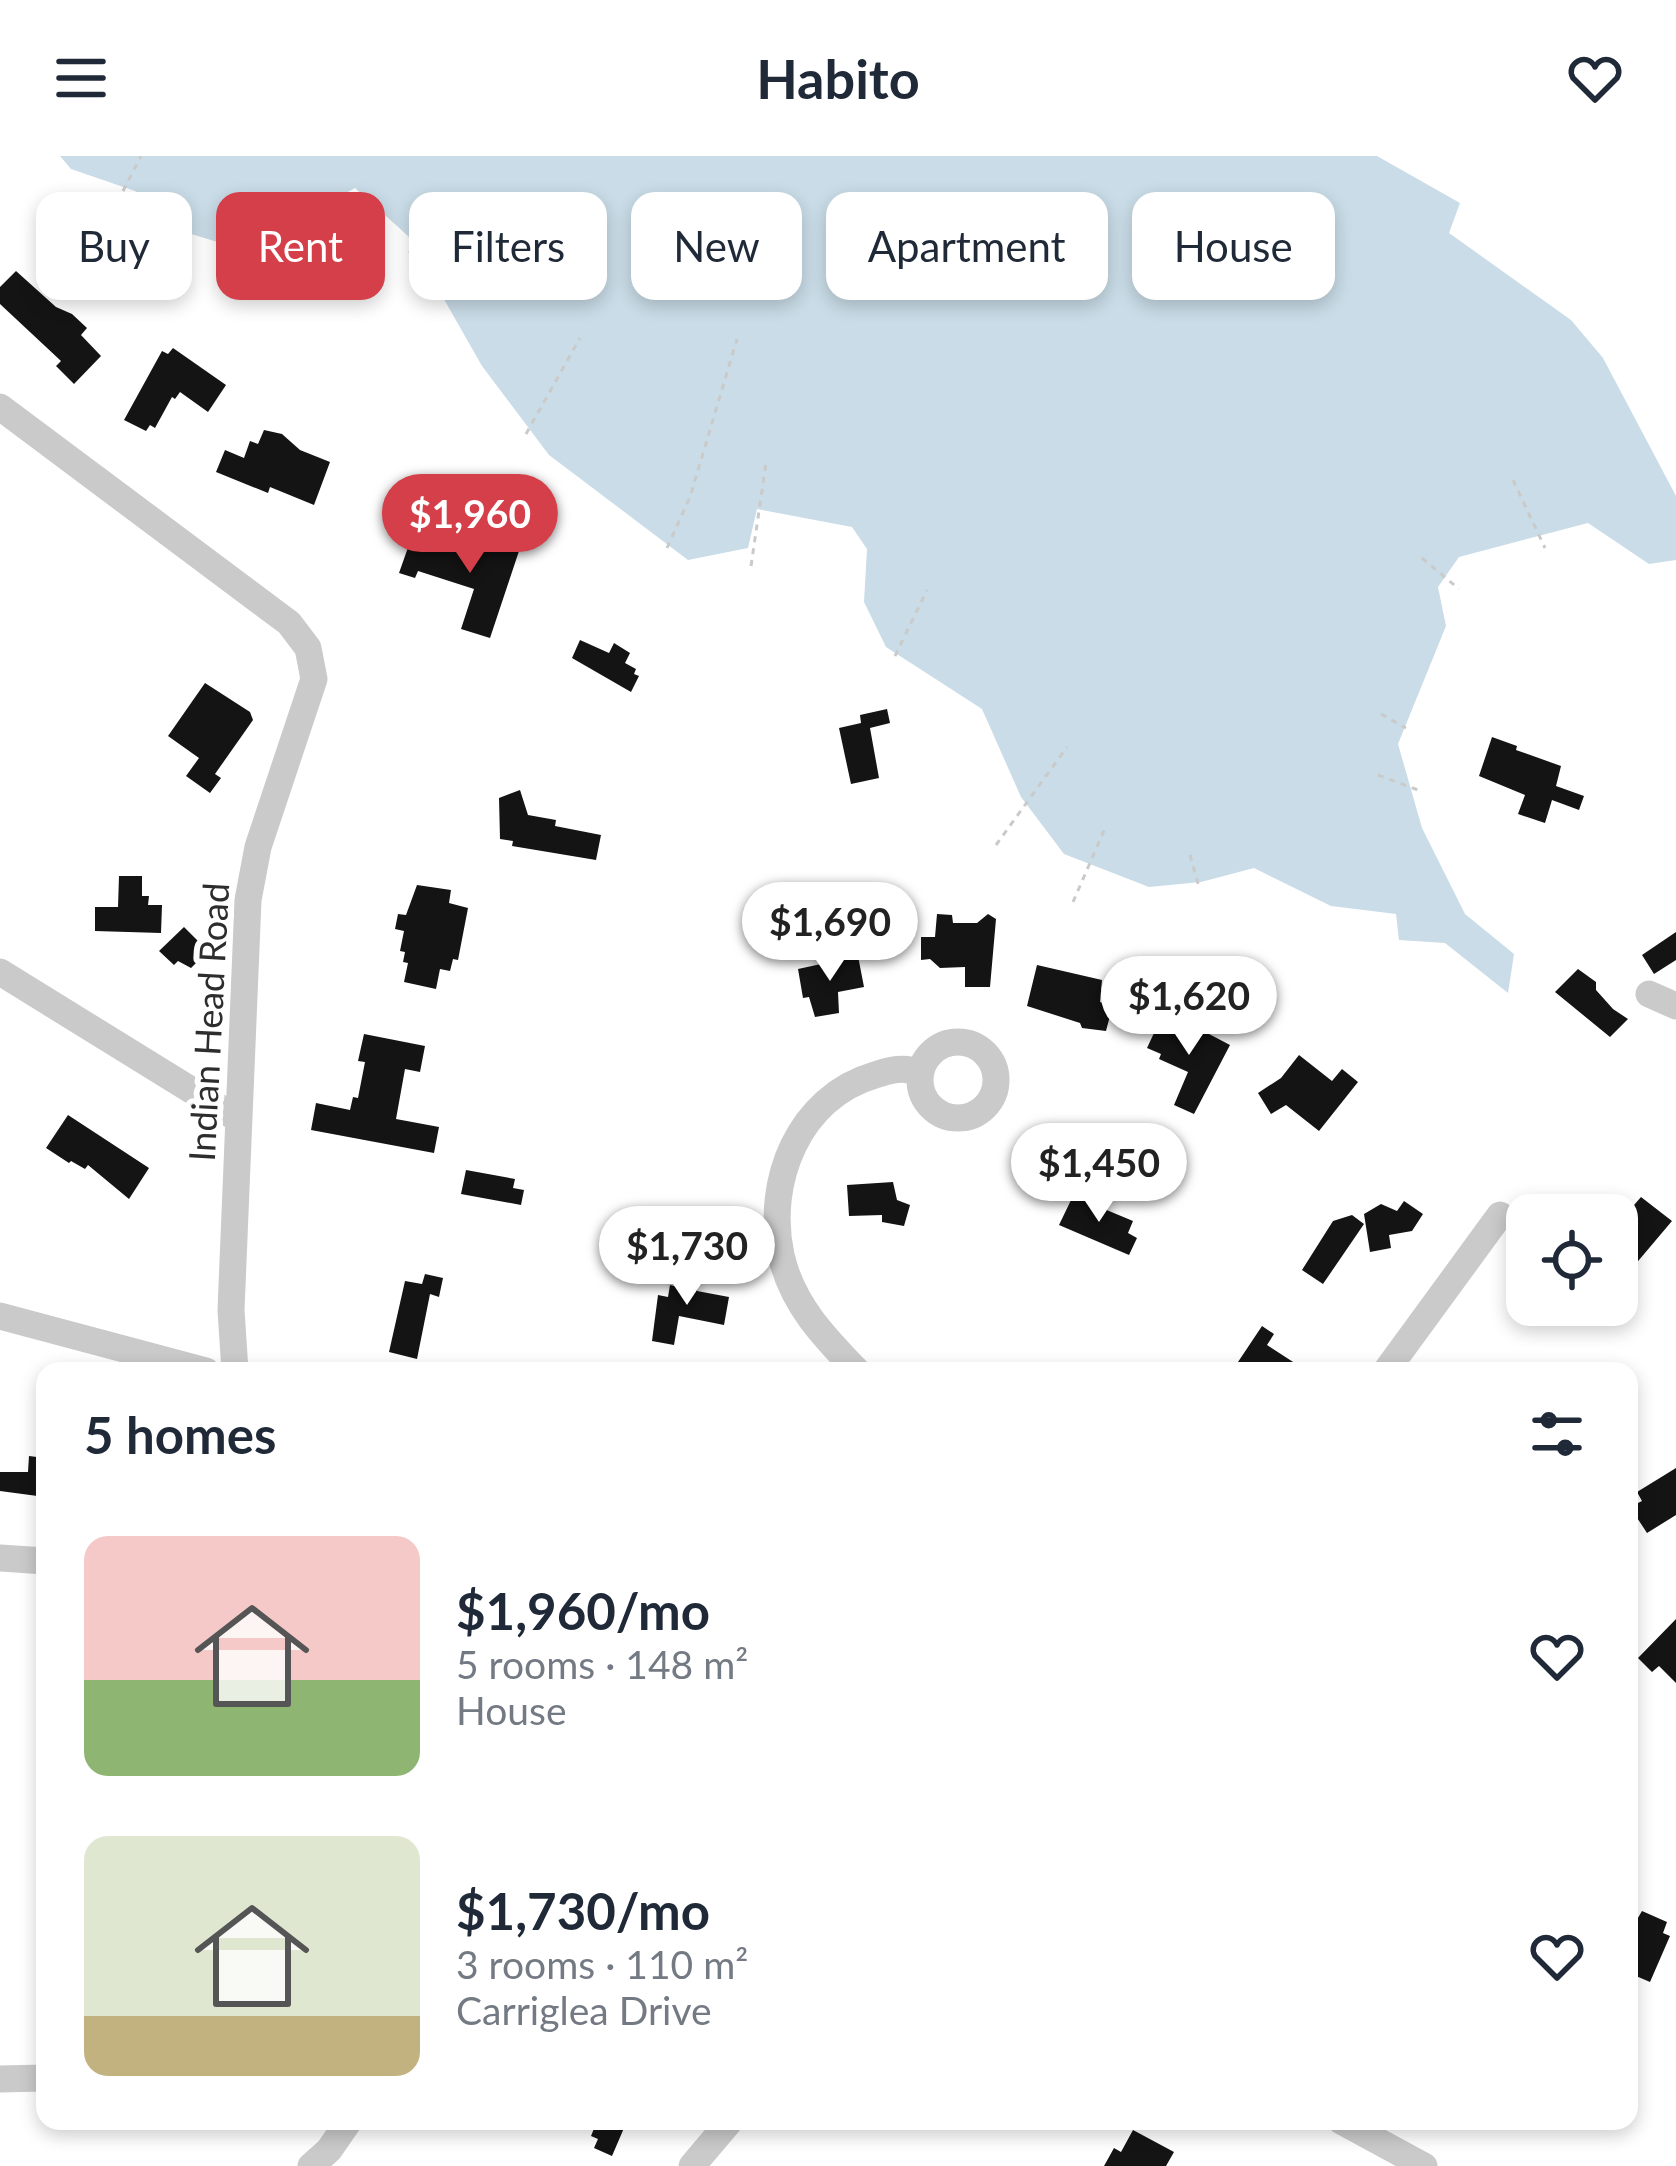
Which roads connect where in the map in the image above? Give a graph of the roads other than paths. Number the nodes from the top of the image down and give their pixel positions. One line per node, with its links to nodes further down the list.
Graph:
1 (0, 407): 6 (street, Indian Head Road)
2 (0, 972): 6 (street)
3 (1649, 994): 4 (street)
4 (1676, 1006)
5 (920, 1073): 11 (street)
6 (238, 1120): 10 (street, Indian Head Road)
7 (1500, 1215): 12 (street)
8 (0, 1316): 9 (street)
9 (172, 1362)
10 (234, 1362)
11 (848, 1362)
12 (1393, 1362)
13 (0, 1558): 14 (street)
14 (36, 1561)
15 (36, 2078): 16 (street)
16 (0, 2079)
17 (343, 2130): 21 (street)
18 (722, 2130): 22 (street)
19 (1357, 2130): 20 (street)
20 (1420, 2165)
21 (311, 2166)
22 (692, 2166)

